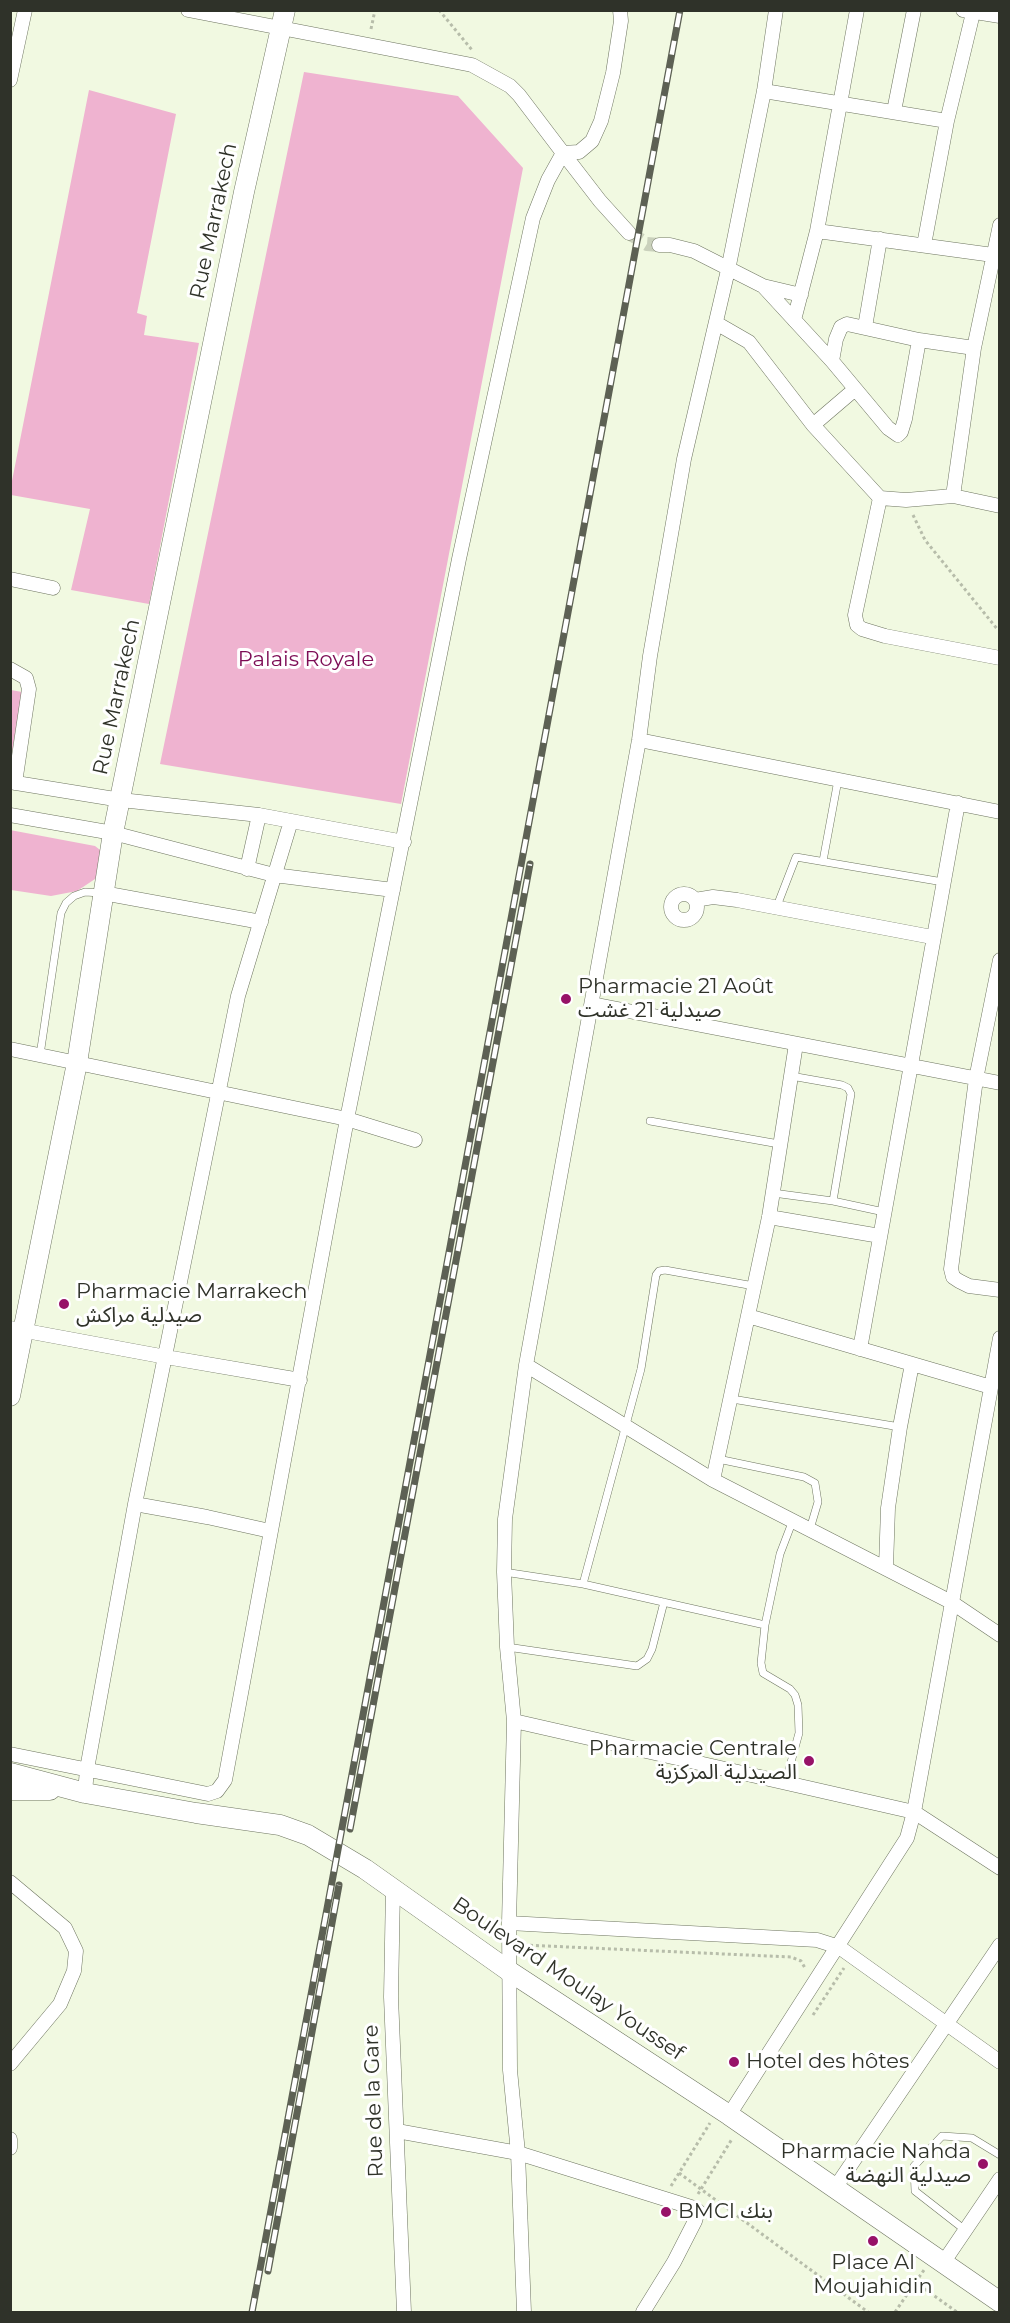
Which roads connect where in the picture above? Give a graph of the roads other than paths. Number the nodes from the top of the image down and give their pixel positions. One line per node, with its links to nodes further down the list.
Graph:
1 (25, 10): 10 (street)
2 (188, 10): 9 (street)
3 (620, 10): 15 (street)
4 (776, 10): 11 (street)
5 (857, 10): 12 (street)
6 (914, 10): 13 (street)
7 (968, 12): 8 (street); 14 (street)
8 (999, 16)
9 (283, 19): 15 (street); 44 (street, Rue Marrakech)
10 (10, 80)
11 (764, 91): 12 (street); 23 (street)
12 (841, 105): 13 (street); 17 (street)
13 (894, 111): 14 (street)
14 (947, 121): 21 (street)
15 (562, 153): 18 (street); 51 (street)
16 (999, 225): 22 (street)
17 (817, 231): 19 (street); 25 (street)
18 (629, 233)
19 (880, 239): 21 (street); 28 (street)
20 (659, 245): 23 (street)
21 (924, 245): 22 (street)
22 (993, 255): 30 (street)
23 (728, 270): 24 (street); 27 (street)
24 (763, 286): 25 (street); 26 (street)
25 (801, 295): 26 (street)
26 (794, 320): 31 (street)
27 (716, 323): 33 (street); 41 (street)
28 (865, 327): 29 (street); 31 (street)
29 (919, 340): 30 (street); 32 (street)
30 (974, 348): 34 (street)
31 (832, 361): 32 (street)
32 (854, 390): 33 (street)
33 (813, 425): 35 (street)
34 (953, 496): 35 (street); 36 (street)
35 (880, 498): 39 (street)
36 (999, 506)
37 (10, 579): 38 (street)
38 (53, 588)
39 (999, 658)
40 (10, 669): 43 (street)
41 (639, 741): 42 (street); 63 (street)
42 (838, 780): 45 (street); 52 (lane)
43 (13, 782): 44 (street)
44 (121, 800): 48 (street); 50 (street, Rue Marrakech)
45 (958, 803): 46 (street); 55 (street)
46 (999, 812)
47 (10, 815): 50 (street)
48 (259, 815): 49 (street); 53 (street)
49 (291, 821): 51 (street); 54 (street)
50 (113, 833): 53 (street); 57 (street, Rue Marrakech)
51 (404, 842): 56 (street)
52 (823, 861): 55 (lane); 59 (lane)
53 (247, 869): 54 (street)
54 (274, 875): 56 (street); 60 (street)
55 (943, 882): 61 (street)
56 (393, 891): 73 (street)
57 (104, 893): 60 (street); 66 (lane); 67 (street, Rue Marrakech)
58 (695, 900): 59 (street)
59 (777, 906): 61 (street)
60 (261, 922): 72 (street)
61 (932, 937): 68 (street)
62 (999, 960): 70 (street)
63 (592, 1004): 64 (street); 90 (street)
64 (796, 1044): 68 (street); 69 (street)
65 (10, 1049): 66 (street)
66 (40, 1055): 67 (street)
67 (77, 1063): 72 (street); 85 (street, Rue Marrakech)
68 (910, 1065): 70 (street); 79 (street)
69 (791, 1076): 76 (street); 78 (lane)
70 (976, 1080): 71 (street); 83 (street)
71 (999, 1083)
72 (219, 1094): 73 (street); 88 (street)
73 (347, 1119): 75 (street); 91 (street)
74 (650, 1121): 76 (lane)
75 (415, 1140)
76 (779, 1144): 77 (street)
77 (773, 1192): 78 (lane); 80 (street)
78 (833, 1201): 79 (lane)
79 (884, 1212): 81 (street)
80 (769, 1217): 81 (street); 82 (street)
81 (880, 1236): 87 (street)
82 (754, 1286): 84 (street); 96 (lane)
83 (999, 1290)
84 (747, 1316): 87 (street); 94 (street)
85 (16, 1329): 88 (street); 93 (street, Rue Marrakech)
86 (999, 1338): 92 (street)
87 (860, 1349): 89 (street)
88 (166, 1358): 91 (street); 99 (street)
89 (912, 1364): 92 (street); 95 (street)
90 (526, 1365): 96 (street); 104 (street)
91 (300, 1380): 102 (street)
92 (991, 1387): 107 (street)
93 (10, 1396)
94 (732, 1399): 95 (lane); 97 (street)
95 (900, 1427): 103 (street)
96 (627, 1428): 98 (street); 105 (lane)
97 (718, 1460): 98 (street); 101 (lane)
98 (713, 1480): 100 (street)
99 (135, 1504): 102 (street); 113 (street)
100 (793, 1521): 101 (street); 108 (lane)
101 (810, 1529): 103 (street)
102 (270, 1531): 113 (street)
103 (886, 1567): 107 (street)
104 (504, 1572): 105 (lane); 110 (street)
105 (583, 1584): 106 (lane)
106 (664, 1602): 108 (lane); 110 (lane)
107 (951, 1602): 109 (street); 118 (street)
108 (765, 1625): 115 (lane)
109 (999, 1635)
110 (507, 1647): 111 (street)
111 (514, 1721): 115 (street); 122 (street)
112 (10, 1754): 113 (street)
113 (87, 1769): 117 (street)
114 (10, 1773): 117 (street)
115 (784, 1784): 118 (street)
116 (10, 1790): 117 (street)
117 (78, 1791): 121 (street, Boulevard Moulay Youssef)
118 (914, 1812): 119 (street); 124 (street)
119 (999, 1868)
120 (10, 1882): 128 (street)
121 (393, 1888): 125 (street, Boulevard Moulay Youssef); 130 (street, Rue de la Gare)
122 (509, 1923): 124 (street); 125 (street)
123 (999, 1945): 126 (street)
124 (838, 1947): 126 (street); 129 (street)
125 (509, 1971): 129 (street, Boulevard Moulay Youssef); 133 (street)
126 (947, 2024): 127 (street); 136 (street)
127 (999, 2062)
128 (10, 2064)
129 (724, 2111): 136 (street, Boulevard Moulay Youssef)
130 (397, 2131): 133 (street); 140 (street, Rue de la Gare)
131 (10, 2139): 132 (street)
132 (10, 2148)
133 (518, 2153): 141 (street); 142 (street)
134 (999, 2155): 137 (lane)
135 (999, 2179): 137 (street)
136 (835, 2188): 138 (street, Boulevard Moulay Youssef)
137 (965, 2230): 138 (street)
138 (938, 2259): 139 (street, Boulevard Moulay Youssef)
139 (999, 2302)
140 (404, 2313)
141 (524, 2313)
142 (643, 2313)

